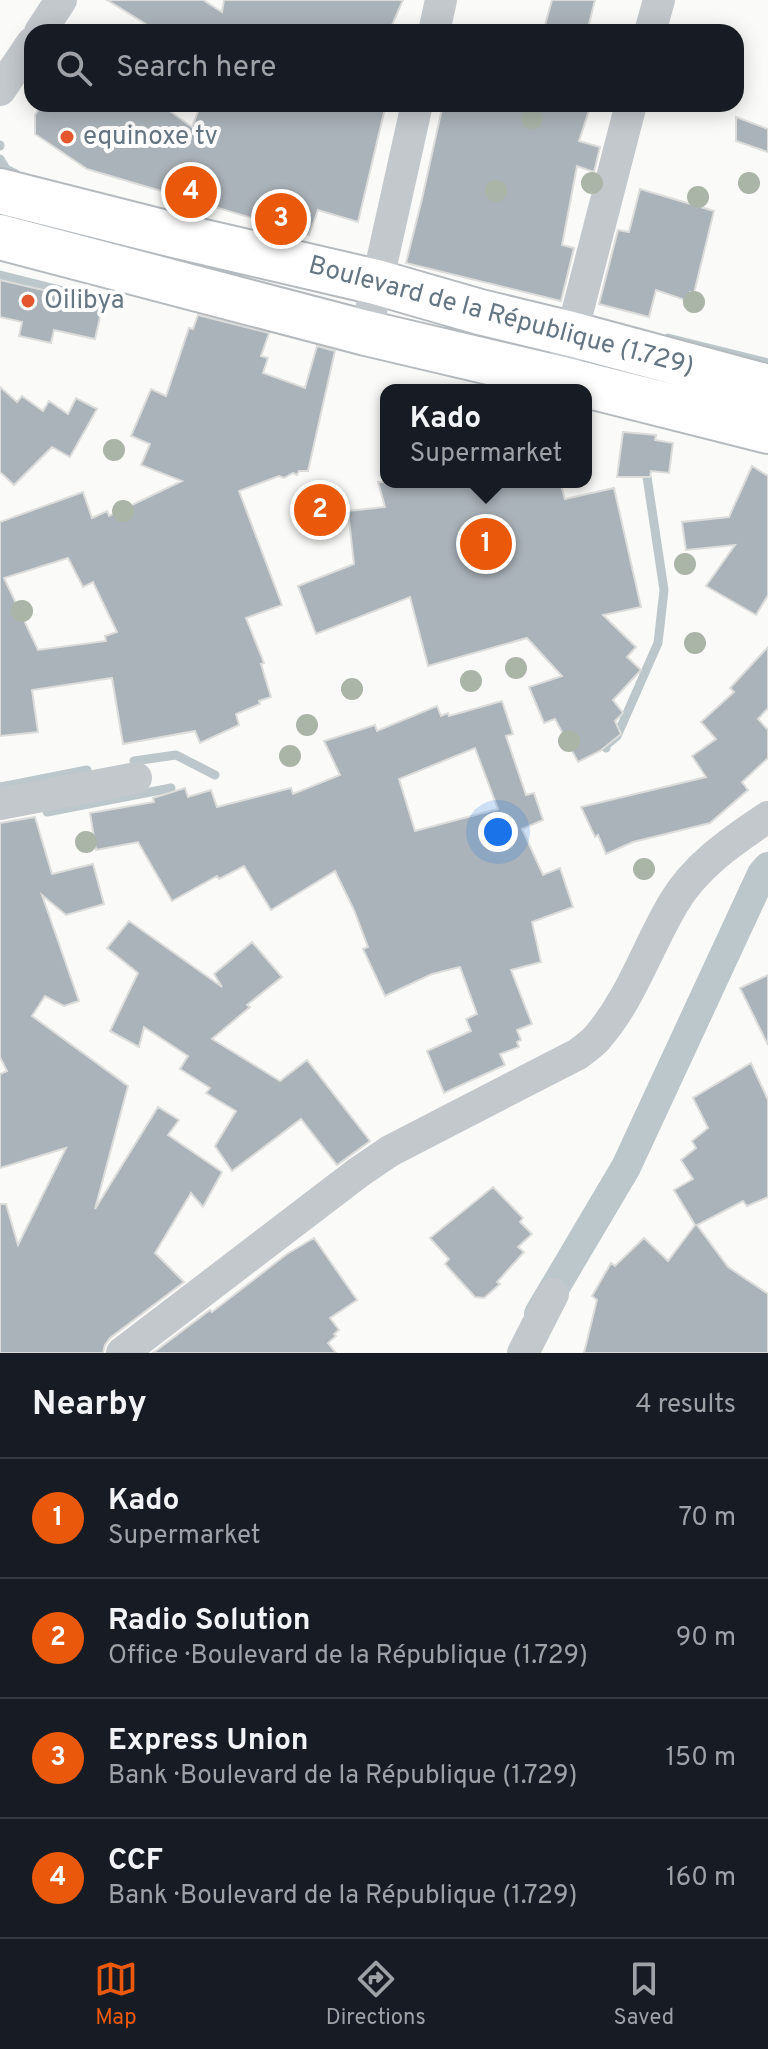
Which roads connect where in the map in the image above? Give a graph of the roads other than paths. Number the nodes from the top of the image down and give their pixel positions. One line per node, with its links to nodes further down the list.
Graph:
1 (61, 0): 4 (street)
2 (441, 0): 5 (street)
3 (659, 0): 6 (street)
4 (45, 24)
5 (436, 24)
6 (652, 24)
7 (24, 55): 8 (street)
8 (0, 90)
9 (415, 112): 13 (street)
10 (629, 112): 15 (street)
11 (0, 191): 13 (main road, Boulevard de la République (1.729))
12 (0, 237): 14 (main road, Boulevard de la République (1.729))
13 (376, 282): 14 (street); 15 (main road, Boulevard de la République (1.729))
14 (366, 333): 16 (main road, Boulevard de la République (1.729))
15 (571, 334): 16 (street); 19 (main road, Boulevard de la République (1.729))
16 (562, 379): 17 (main road, Boulevard de la République (1.729))
17 (582, 384)
18 (592, 387): 20 (main road, Boulevard de la République (1.729))
19 (768, 387)
20 (768, 431)
21 (136, 778): 22 (street)
22 (0, 804)
23 (768, 817): 25 (street)
24 (553, 1294): 26 (street)
25 (122, 1353)
26 (523, 1353)

